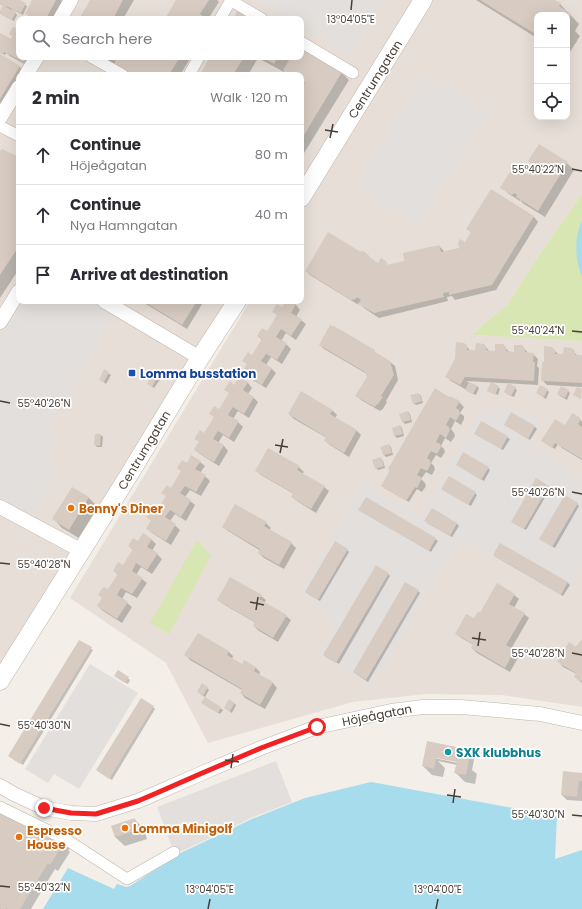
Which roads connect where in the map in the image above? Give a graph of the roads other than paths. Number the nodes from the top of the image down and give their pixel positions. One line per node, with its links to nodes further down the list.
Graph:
1 (71, 0): 4 (street)
2 (231, 0): 5 (street); 6 (street)
3 (423, 0): 19 (street, Centrumgatan)
4 (62, 16)
5 (222, 16)
6 (257, 16)
7 (304, 44): 14 (street)
8 (35, 60): 11 (street)
9 (96, 60): 12 (street)
10 (197, 60): 13 (street)
11 (28, 72)
12 (118, 72)
13 (190, 72)
14 (353, 73)
15 (16, 91): 16 (street)
16 (0, 118)
17 (0, 126): 18 (street)
18 (16, 134)
19 (304, 193)
20 (16, 296): 23 (street)
21 (109, 304): 24 (street)
22 (235, 304): 24 (street, Centrumgatan)
23 (0, 322)
24 (200, 358): 26 (street, Centrumgatan)
25 (0, 507): 26 (street)
26 (82, 551): 27 (street, Centrumgatan)
27 (0, 681)
28 (582, 723): 29 (street, Höjeågatan)
29 (0, 786)
30 (0, 807): 31 (street)
31 (174, 852)

